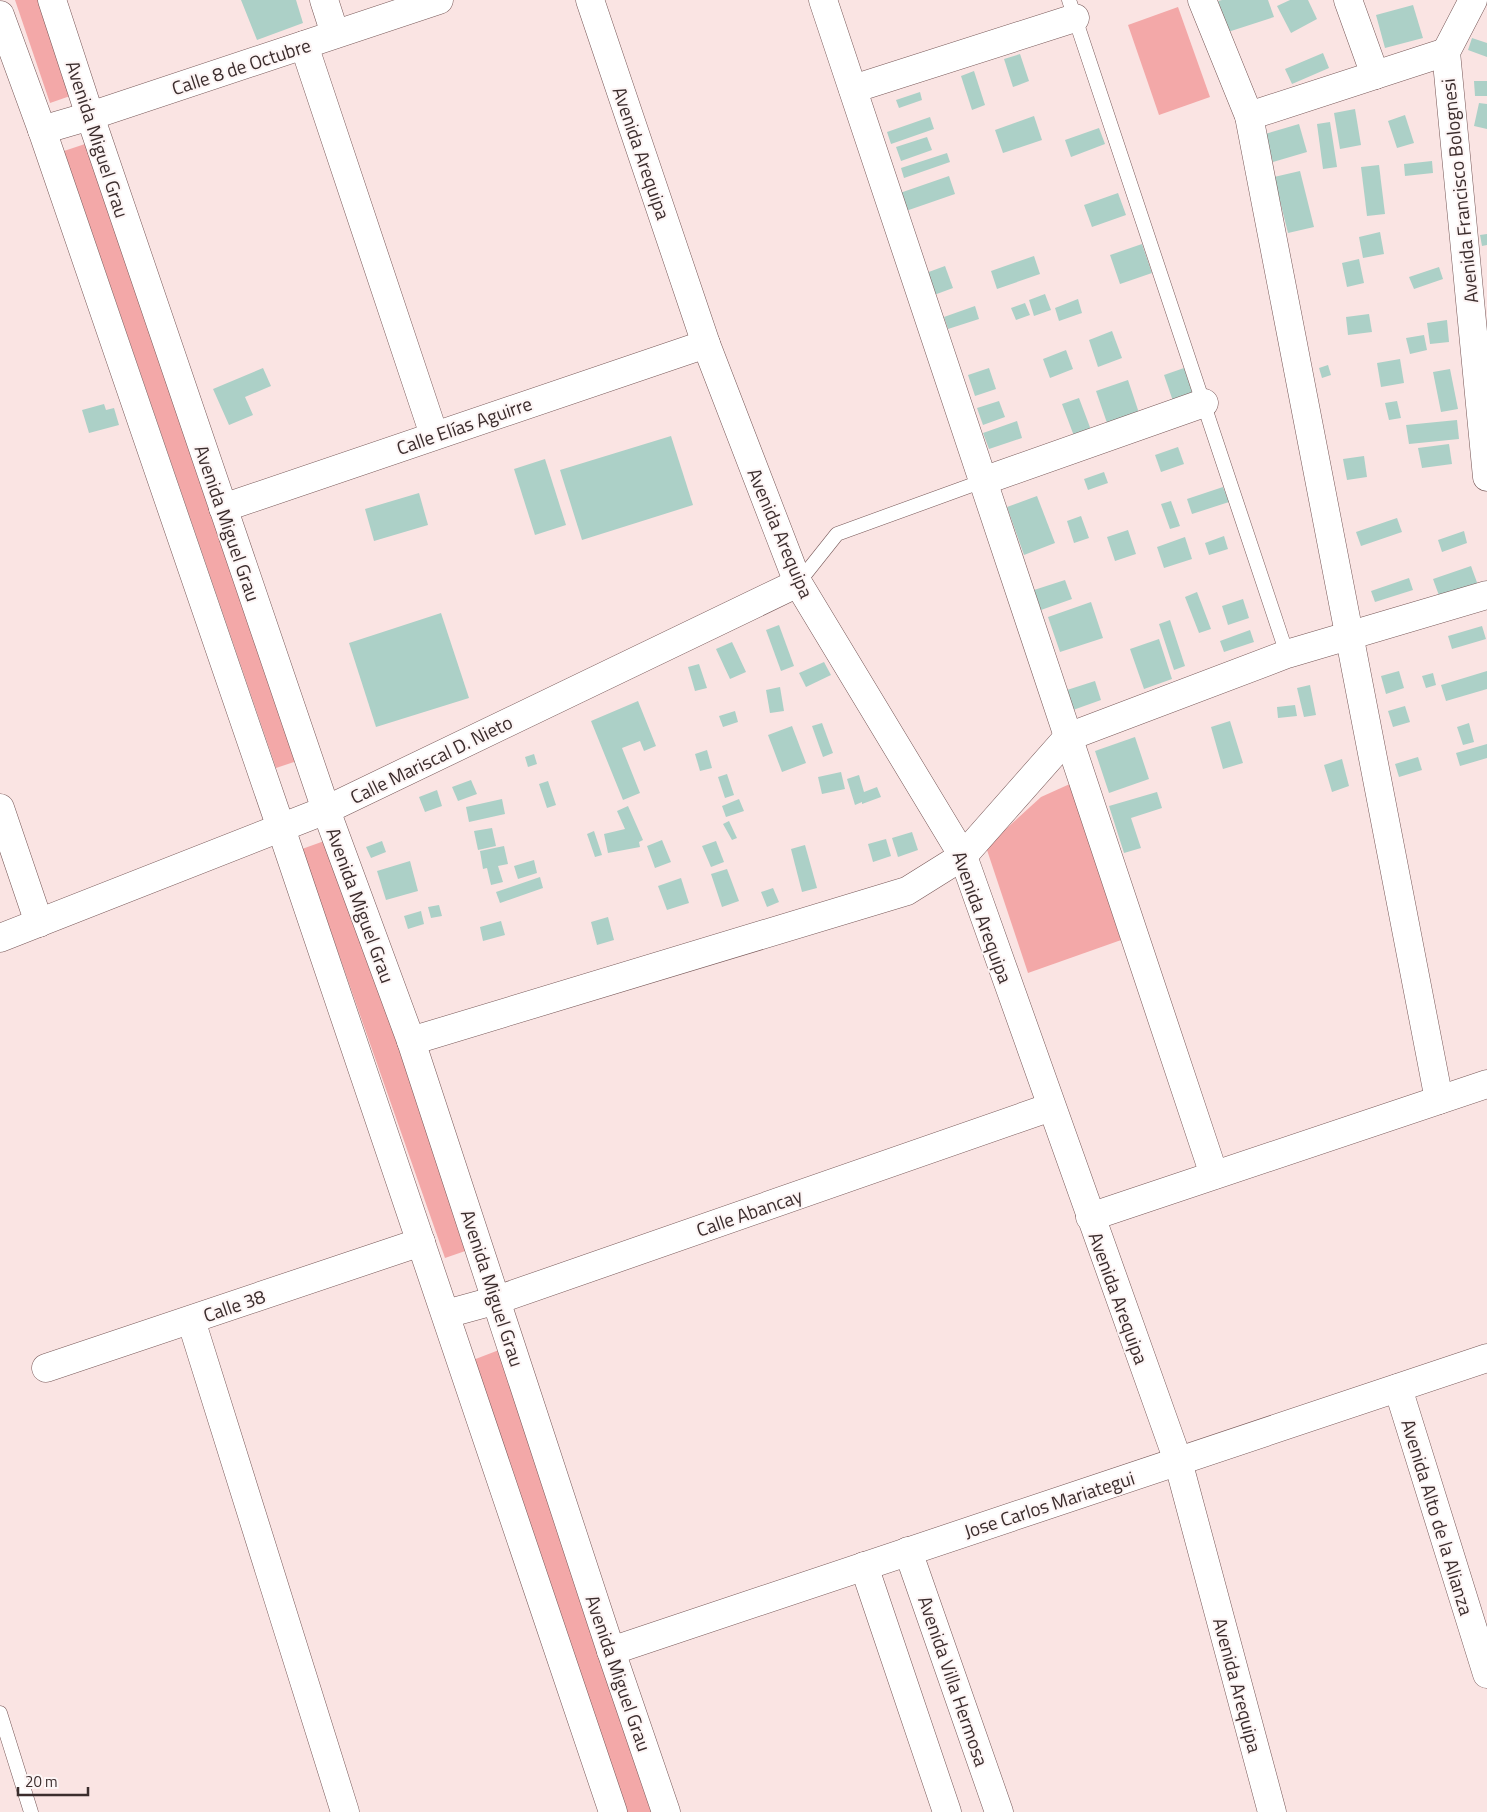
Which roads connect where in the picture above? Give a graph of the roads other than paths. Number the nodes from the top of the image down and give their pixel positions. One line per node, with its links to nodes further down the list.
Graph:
1 (52, 0): 16 (street, Avenida Miguel Grau)
2 (324, 0): 11 (street)
3 (439, 0): 11 (street, Calle 8 de Octubre)
4 (590, 0): 20 (street, Avenida Arequipa)
5 (823, 0): 15 (street)
6 (1202, 0): 17 (street)
7 (1348, 0): 14 (street)
8 (1473, 0): 13 (street, Avenida Francisco Bolognesi)
9 (1072, 9): 15 (street); 21 (lane)
10 (1, 19): 18 (street)
11 (336, 34): 12 (street, Calle 8 de Octubre)
12 (304, 45): 16 (street, Calle 8 de Octubre); 22 (street)
13 (1446, 52): 14 (street); 19 (street, Avenida Francisco Bolognesi)
14 (1375, 75): 17 (street)
15 (853, 88): 24 (street)
16 (90, 116): 18 (street, Calle 8 de Octubre); 25 (street, Avenida Miguel Grau)
17 (1249, 116): 28 (street)
18 (42, 130): 33 (street)
19 (1480, 325): 23 (street, Avenida Francisco Bolognesi)
20 (706, 344): 22 (street, Calle Elías Aguirre); 26 (street, Avenida Arequipa)
21 (1204, 403): 24 (street); 29 (lane)
22 (434, 435): 25 (street, Calle Elías Aguirre)
23 (1487, 477)
24 (983, 481): 26 (lane); 30 (street)
25 (223, 508): 32 (street, Avenida Miguel Grau)
26 (798, 583): 32 (street, Calle Mariscal D. Nieto); 34 (street, Avenida Arequipa)
27 (1487, 594): 28 (street)
28 (1349, 636): 29 (street); 39 (street)
29 (1287, 654): 30 (street)
30 (1068, 737): 34 (street); 41 (street)
31 (0, 808): 35 (street)
32 (326, 810): 33 (street, Calle Mariscal D. Nieto); 37 (street, Avenida Miguel Grau)
33 (281, 828): 35 (street, Calle Mariscal D. Nieto); 43 (street)
34 (963, 856): 37 (street); 40 (street, Avenida Arequipa)
35 (39, 923): 36 (street, Calle Mariscal D. Nieto)
36 (0, 938)
37 (411, 1041): 44 (street, Avenida Miguel Grau)
38 (1487, 1084): 39 (street)
39 (1439, 1100): 41 (street)
40 (1051, 1107): 42 (street, Avenida Arequipa); 44 (street, Calle Abancay)
41 (1214, 1176): 42 (street)
42 (1090, 1217): 50 (street, Avenida Arequipa)
43 (421, 1242): 45 (street); 46 (street, Calle 38)
44 (497, 1300): 45 (street, Calle Abancay); 53 (street, Avenida Miguel Grau)
45 (446, 1314): 58 (street)
46 (191, 1320): 48 (street, Calle 38); 57 (street)
47 (1487, 1358): 49 (street, Jose Carlos Mariategui)
48 (46, 1368)
49 (1398, 1388): 50 (street, Jose Carlos Mariategui); 54 (street, Avenida Alto de la Alianza)
50 (1178, 1461): 51 (street, Jose Carlos Mariategui); 62 (street, Avenida Arequipa)
51 (908, 1551): 52 (street, Jose Carlos Mariategui); 61 (street, Avenida Villa Hermosa)
52 (864, 1566): 53 (street, Jose Carlos Mariategui); 60 (street)
53 (611, 1650): 59 (street, Avenida Miguel Grau)
54 (1487, 1674)
55 (0, 1714): 56 (lane)
56 (31, 1812)
57 (345, 1812)
58 (614, 1812)
59 (666, 1812)
60 (947, 1812)
61 (999, 1812)
62 (1272, 1812)

